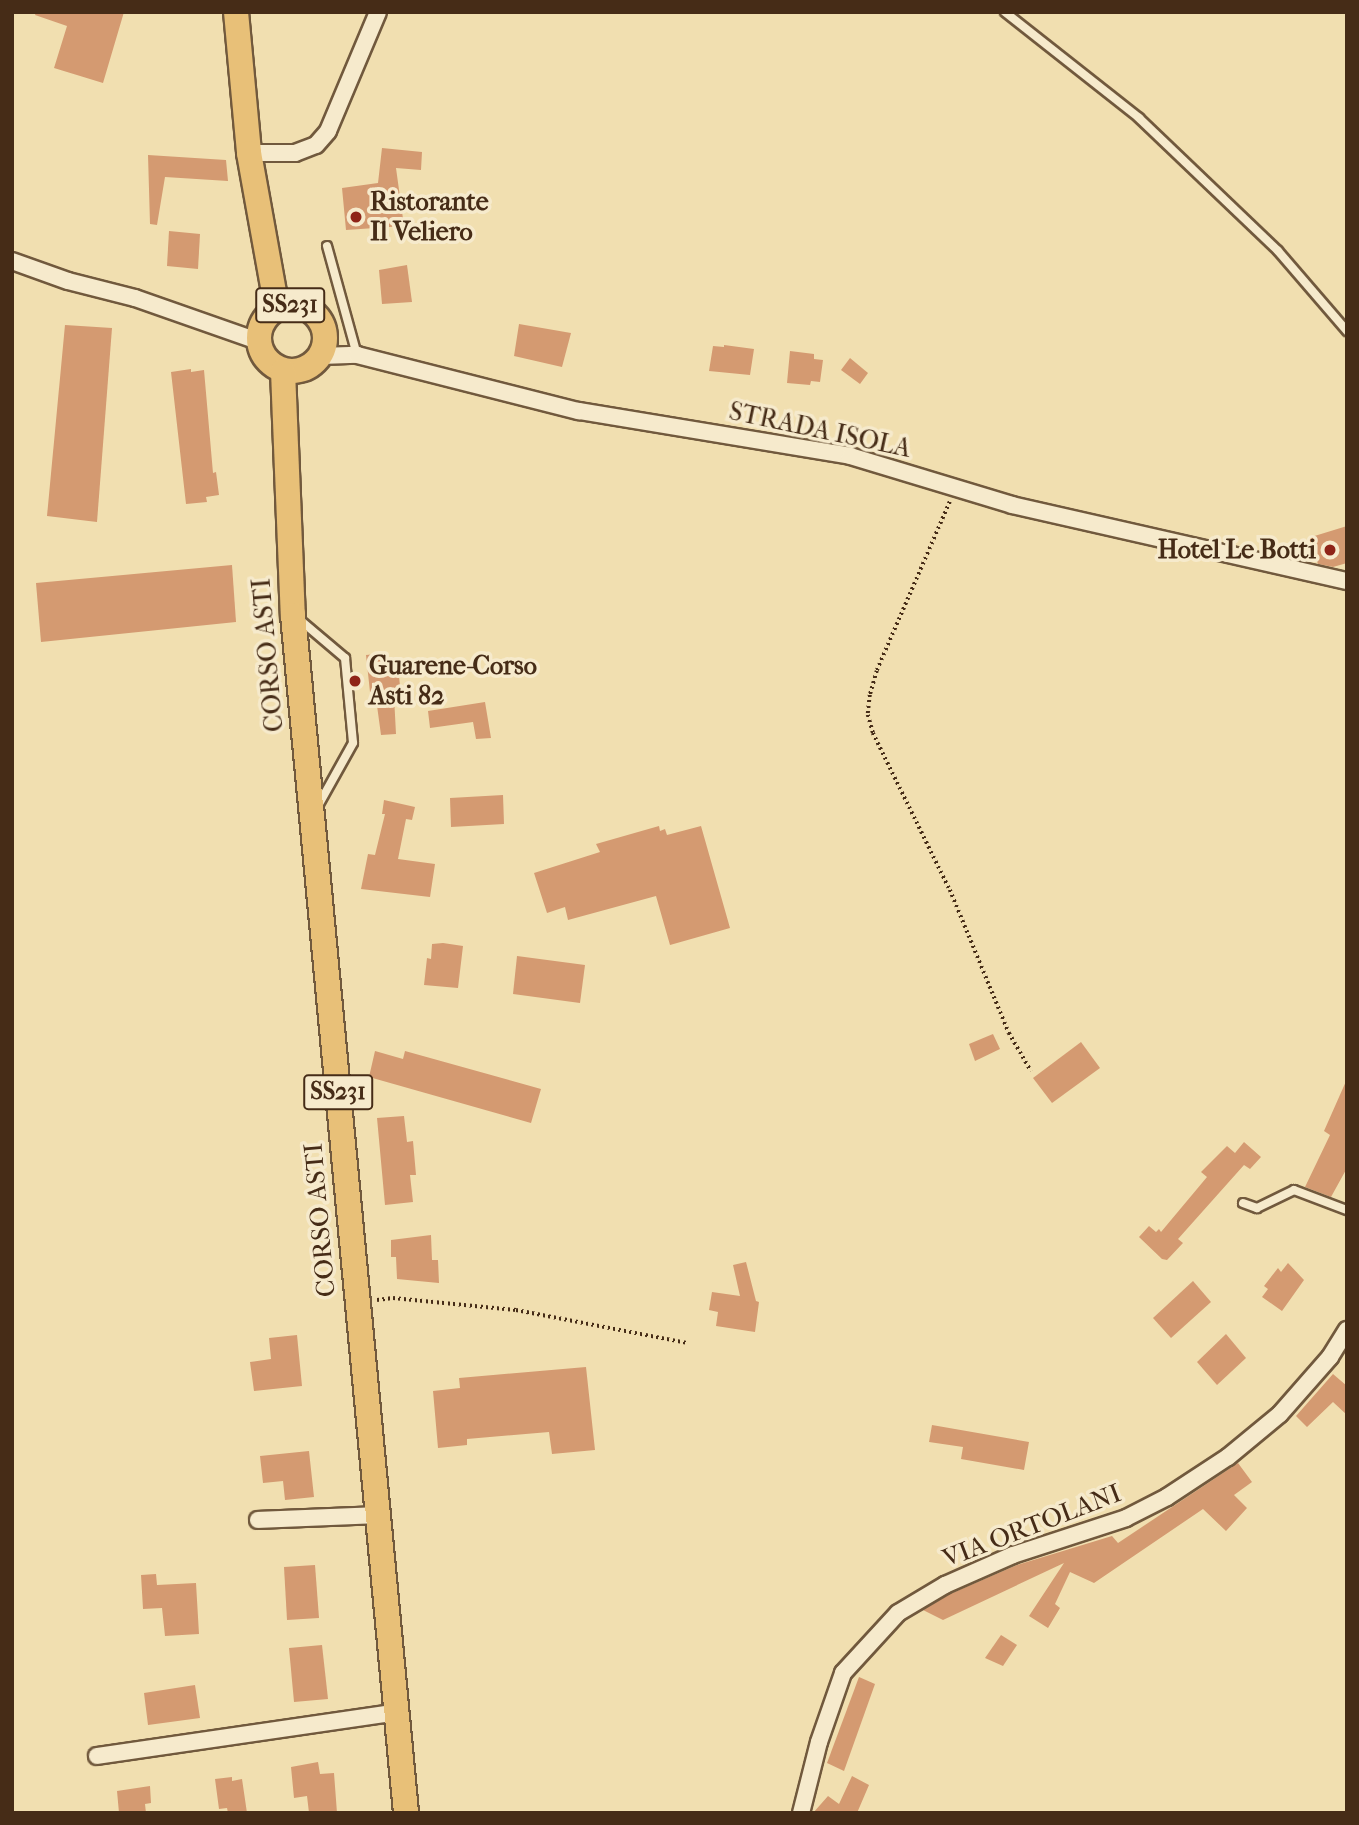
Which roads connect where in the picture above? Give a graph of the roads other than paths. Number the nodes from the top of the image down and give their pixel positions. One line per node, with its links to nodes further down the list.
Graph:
1 (236, 12): 6 (main road)
2 (377, 12): 5 (street)
3 (387, 12): 5 (lane)
4 (1004, 12): 10 (lane)
5 (366, 41): 6 (street)
6 (249, 153): 9 (main road)
7 (327, 246): 12 (lane)
8 (12, 261): 11 (street)
9 (277, 308): 11 (main road, SS231); 13 (main road, SS231)
10 (1347, 331)
11 (258, 341): 14 (main road, SS231)
12 (357, 355): 13 (street, STRADA ISOLA); 15 (street, STRADA ISOLA)
13 (320, 356): 14 (main road, SS231)
14 (283, 371): 16 (main road, CORSO ASTI / SS231)
15 (1347, 581)
16 (293, 615): 17 (main road, CORSO ASTI / SS231); 17 (lane)
17 (312, 816): 21 (main road, CORSO ASTI / SS231)
18 (1243, 1203): 19 (lane)
19 (1347, 1210)
20 (1347, 1330): 26 (street, VIA ORTOLANI)
21 (378, 1515): 22 (street); 23 (main road, CORSO ASTI / SS231)
22 (258, 1520)
23 (397, 1712): 24 (street); 25 (main road, CORSO ASTI / SS231)
24 (97, 1756)
25 (406, 1813)
26 (801, 1813)

